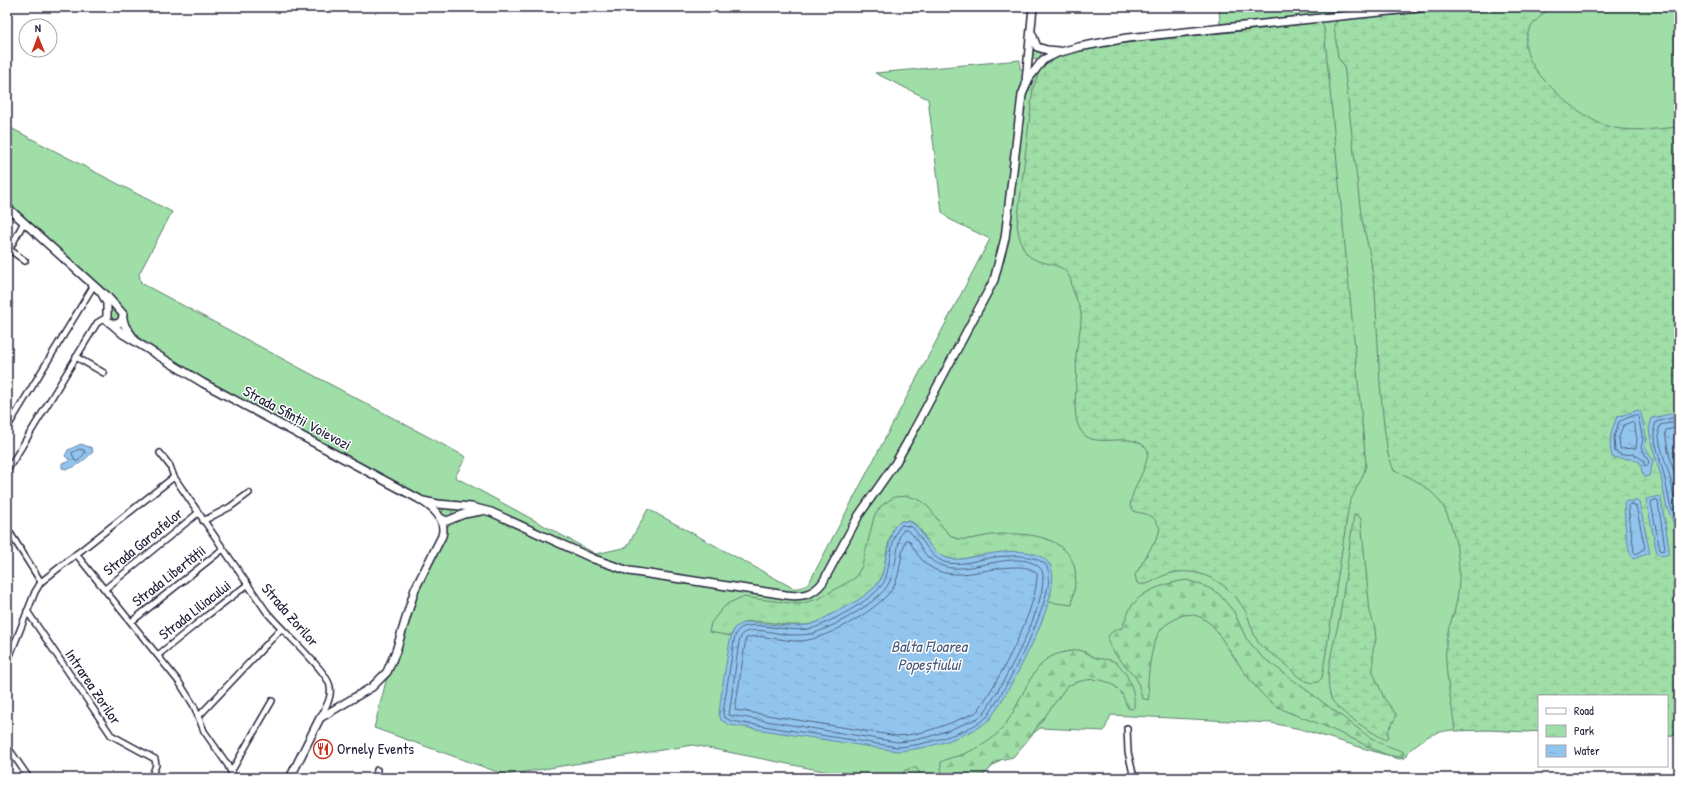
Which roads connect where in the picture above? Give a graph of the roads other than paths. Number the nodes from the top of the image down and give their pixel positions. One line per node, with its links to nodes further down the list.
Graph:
1 (1033, 7): 3 (street)
2 (1429, 7): 5 (street)
3 (1030, 27): 4 (street); 6 (street)
4 (1040, 48): 5 (street); 6 (street); 7 (street)
5 (1064, 51): 7 (street)
6 (1028, 55): 7 (street); 8 (street)
7 (1042, 61): 8 (street)
8 (1026, 83): 27 (street)
9 (7, 207): 10 (street)
10 (24, 222): 11 (street); 13 (street)
11 (8, 252): 12 (street)
12 (25, 261)
13 (96, 287): 14 (street); 15 (street); 20 (street)
14 (119, 309): 15 (street); 16 (street)
15 (108, 317): 16 (street); 17 (street, Strada Sfinții Voievozi); 18 (street)
16 (123, 319): 17 (street, Strada Sfinții Voievozi)
17 (142, 346): 25 (street, Strada Sfinții Voievozi)
18 (76, 357): 19 (street); 22 (street)
19 (104, 373)
20 (7, 428)
21 (160, 453): 23 (street, Strada Zorilor)
22 (7, 471)
23 (174, 477): 28 (street, Strada Zorilor); 35 (street)
24 (249, 493): 31 (street)
25 (423, 501): 26 (street); 29 (street, Strada Sfinții Voievozi)
26 (446, 505): 27 (street); 29 (street); 30 (street)
27 (486, 511): 30 (street)
28 (198, 513): 31 (street, Strada Zorilor); 38 (street, Strada Garoafelor)
29 (439, 517): 30 (street); 33 (street)
30 (451, 520): 33 (street)
31 (203, 521): 34 (street, Strada Zorilor)
32 (7, 528): 36 (street)
33 (442, 536): 46 (street)
34 (223, 549): 37 (street, Strada Zorilor); 40 (street, Strada Libertății)
35 (76, 554): 36 (street); 38 (street)
36 (40, 582): 39 (street)
37 (247, 585): 41 (street, Strada Zorilor); 42 (street, Strada Liliacului)
38 (105, 589): 40 (street)
39 (27, 611): 43 (street); 52 (street, Intrarea Zorilor)
40 (131, 622): 42 (street)
41 (281, 629): 45 (street); 46 (street, Strada Zorilor)
42 (158, 655): 45 (street)
43 (7, 663)
44 (272, 701): 50 (street)
45 (198, 717): 50 (street)
46 (320, 718): 54 (street, Strada Zorilor)
47 (1127, 728): 56 (street)
48 (7, 746): 51 (street)
49 (377, 770): 55 (street)
50 (231, 772): 53 (street)
51 (29, 778)
52 (151, 778)
53 (234, 778)
54 (290, 778)
55 (375, 778)
56 (1134, 778)

